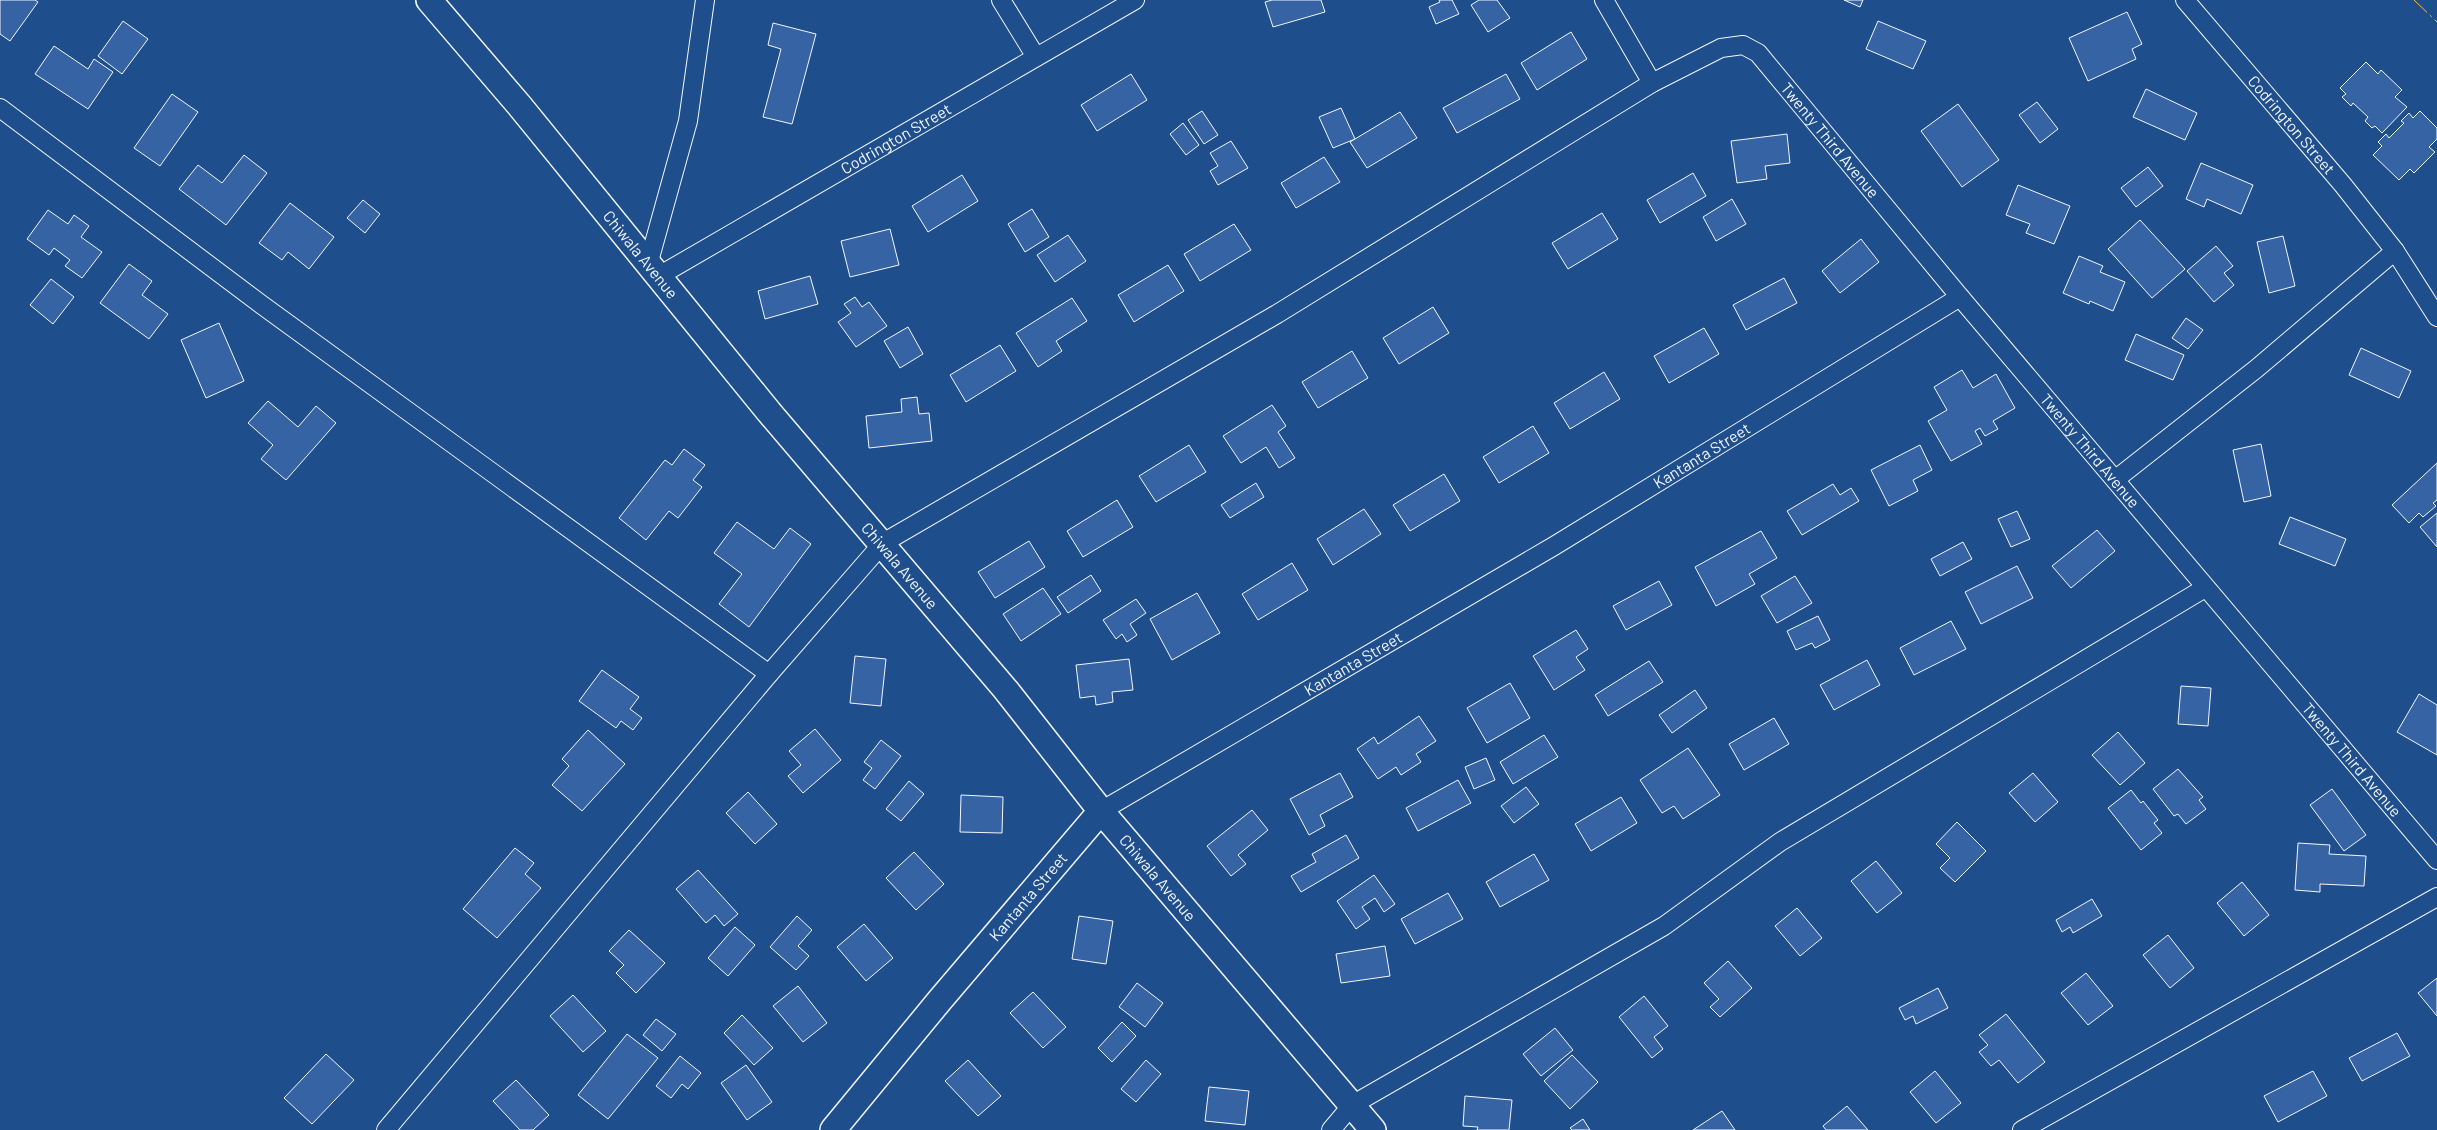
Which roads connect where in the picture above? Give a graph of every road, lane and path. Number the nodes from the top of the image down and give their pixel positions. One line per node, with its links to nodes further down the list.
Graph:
1 (429, 0): 11 (main road, Chiwala Avenue)
2 (705, 0): 11 (street)
3 (1000, 0): 7 (street)
4 (1135, 0): 7 (street, Codrington Street)
5 (1604, 0): 8 (street)
6 (2186, 0): 10 (street, Codrington Street)
7 (1036, 57): 11 (street, Codrington Street)
8 (1652, 83): 12 (street, Twenty Third Avenue); 15 (street)
9 (0, 108): 17 (street)
10 (2395, 251): 13 (street, Codrington Street); 14 (street)
11 (652, 271): 15 (main road, Chiwala Avenue)
12 (1960, 297): 14 (street, Twenty Third Avenue); 18 (street, Kantanta Street)
13 (2437, 317)
14 (2116, 479): 16 (street, Twenty Third Avenue)
15 (883, 543): 17 (street); 18 (main road, Chiwala Avenue)
16 (2205, 588): 19 (street, Twenty Third Avenue); 21 (street)
17 (768, 674): 22 (street)
18 (1102, 811): 21 (main road, Chiwala Avenue); 23 (main road, Kantanta Street)
19 (2437, 860)
20 (2437, 897): 26 (street)
21 (1352, 1105): 24 (street); 25 (main road, Chiwala Avenue)
22 (386, 1130)
23 (833, 1130)
24 (1331, 1130)
25 (1373, 1130)
26 (2022, 1130)

